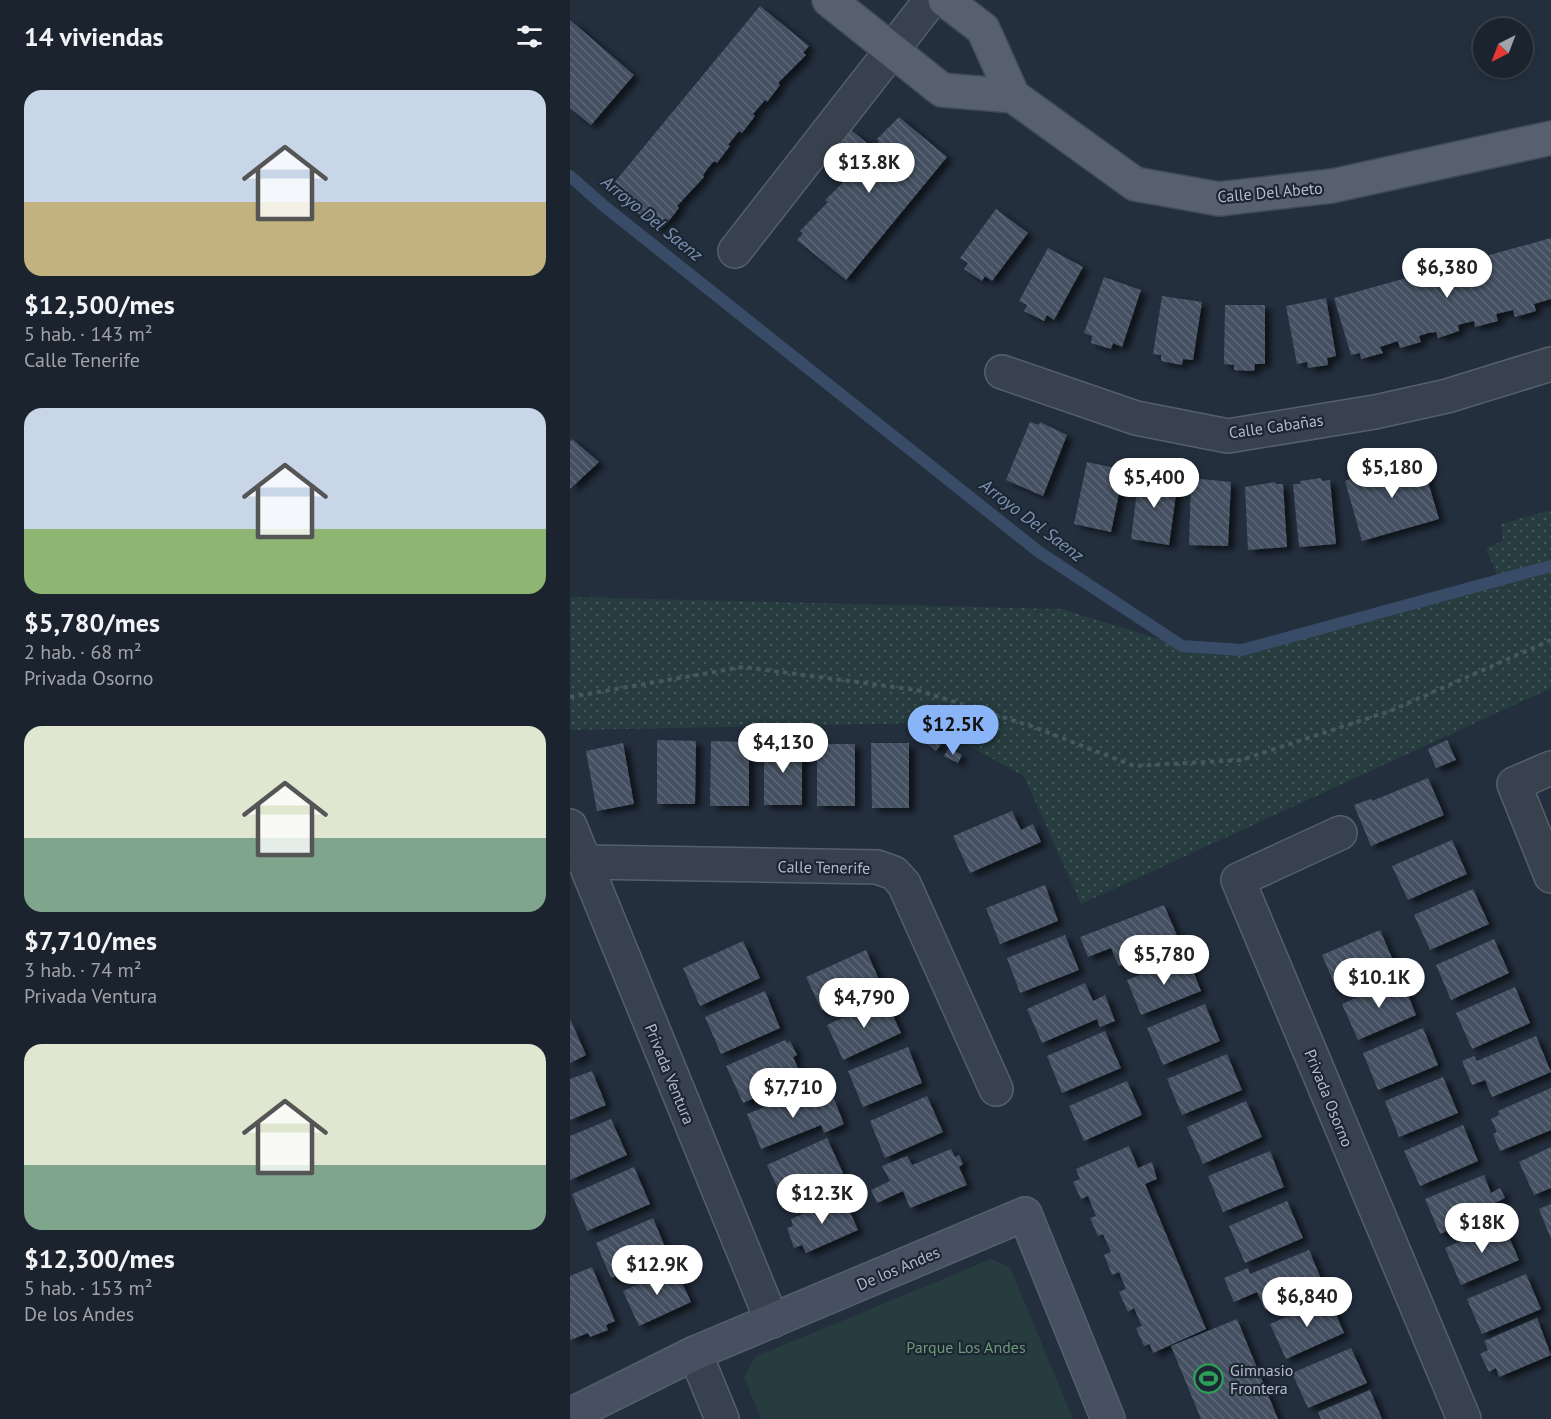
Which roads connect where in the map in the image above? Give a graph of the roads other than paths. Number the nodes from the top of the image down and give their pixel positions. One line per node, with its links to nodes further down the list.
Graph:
1 (830, 0): 4 (main road)
2 (931, 0): 4 (street)
3 (945, 0): 5 (main road, Calle Del Abeto)
4 (893, 51): 5 (main road); 7 (street)
5 (1013, 96): 6 (main road, Calle Del Abeto)
6 (1551, 138)
7 (735, 251)
8 (1551, 364): 9 (street, Calle Cabañas)
9 (1002, 372)
10 (1551, 768): 14 (street)
11 (570, 826): 13 (street, Privada Ventura)
12 (1340, 833): 21 (street, Privada Osorno)
13 (586, 862): 15 (street, Calle Tenerife); 16 (street, Privada Ventura)
14 (1551, 876)
15 (996, 1089)
16 (772, 1321): 17 (street, De los Andes); 20 (street, De los Andes)
17 (695, 1353): 18 (street, De los Andes); 19 (street)
18 (570, 1415)
19 (722, 1419)
20 (1108, 1419)
21 (1464, 1419)

